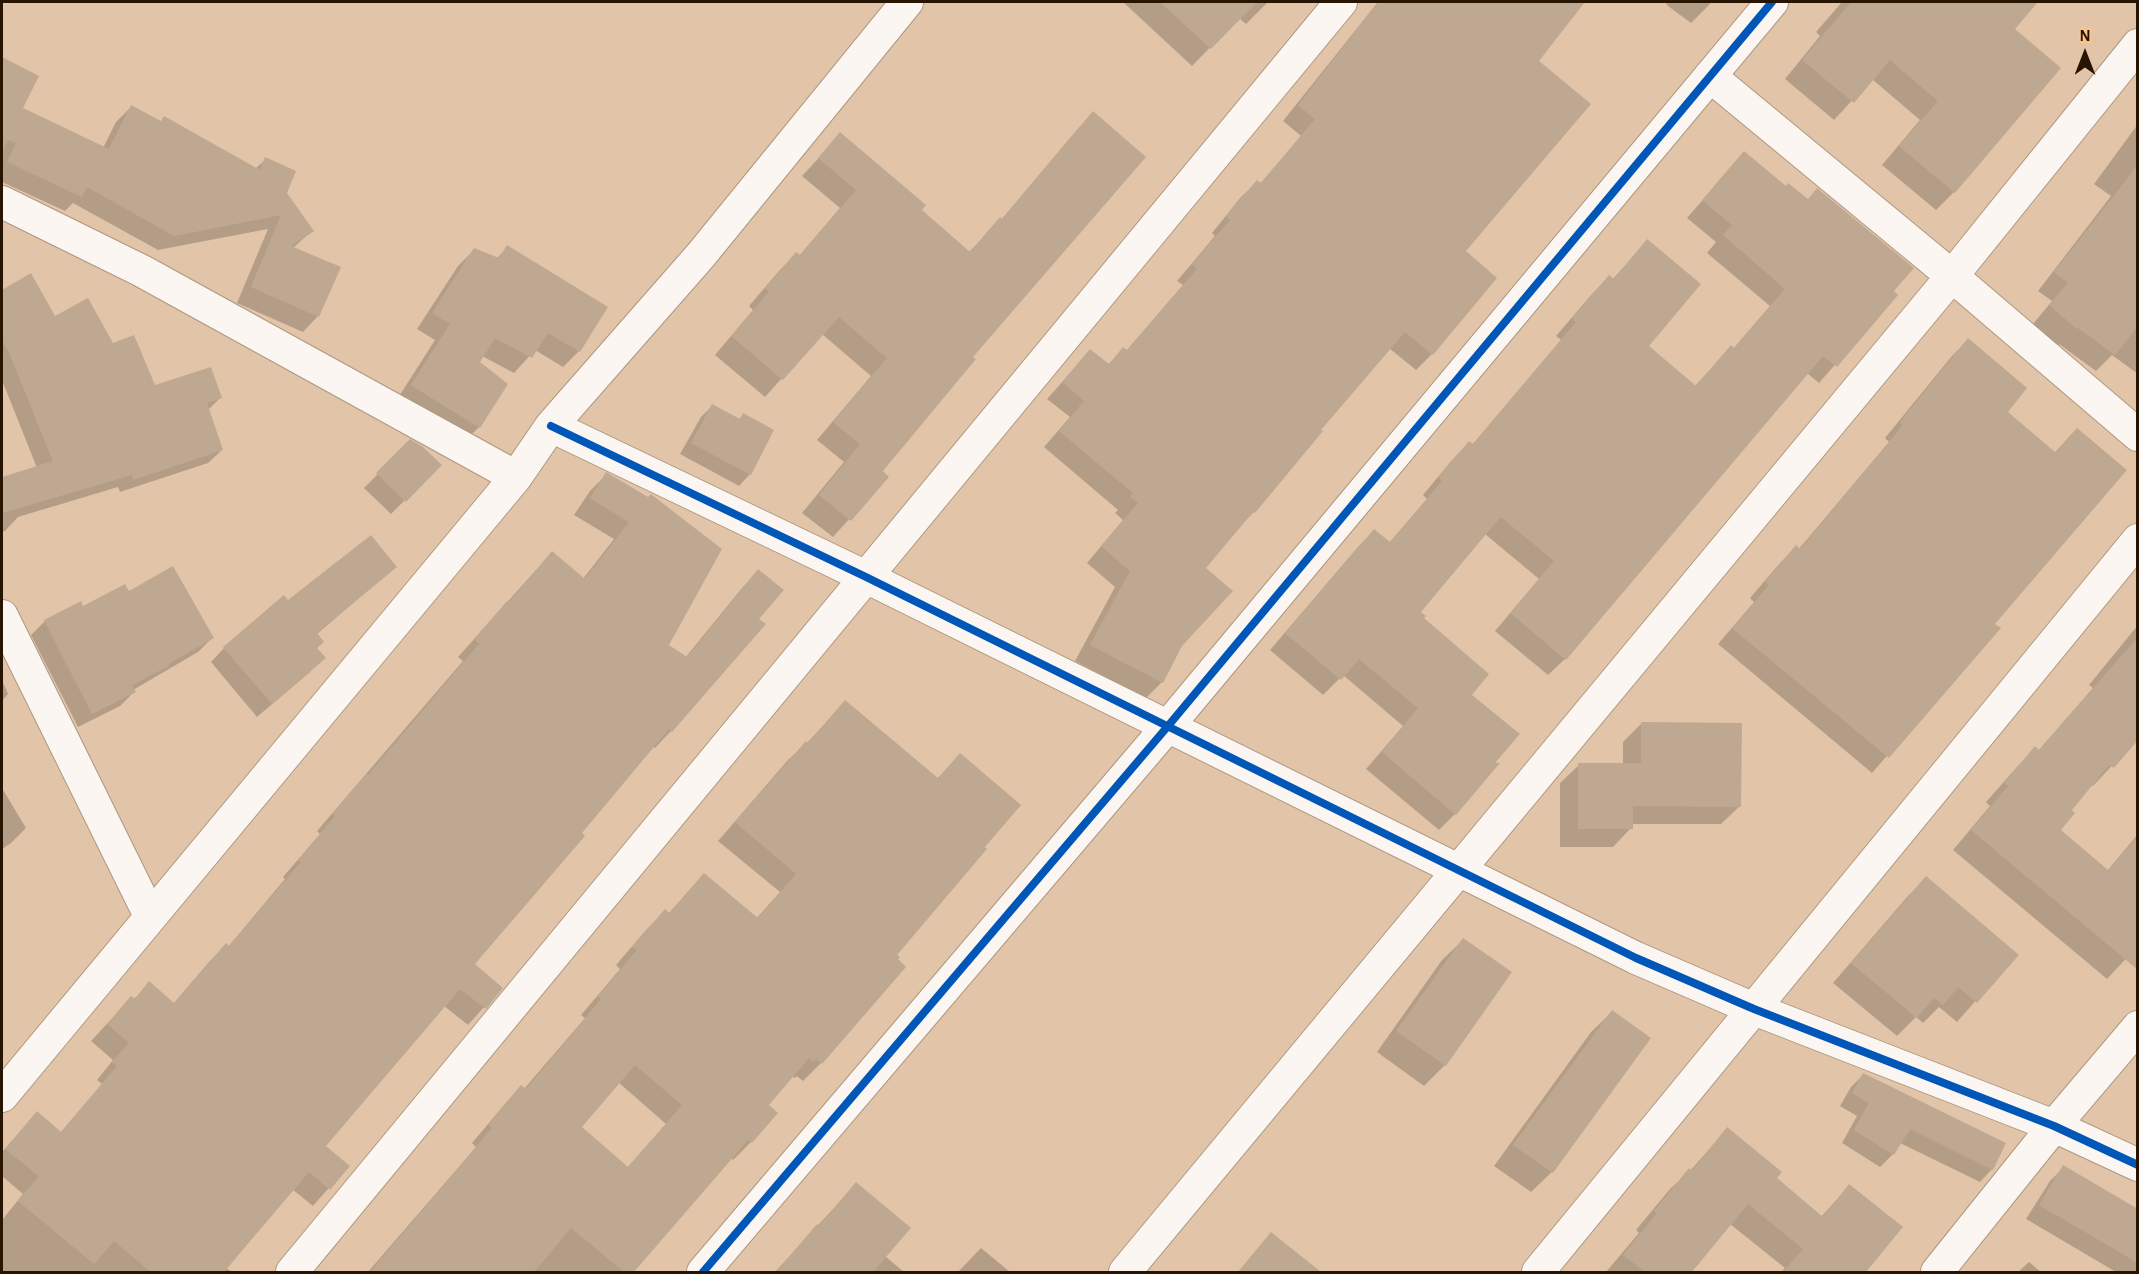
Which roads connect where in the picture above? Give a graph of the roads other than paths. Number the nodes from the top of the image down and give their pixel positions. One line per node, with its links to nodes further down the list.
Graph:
1 (907, 2): 8 (street)
2 (1341, 2): 12 (street)
3 (1772, 2): 5 (street)
4 (2138, 45): 7 (street)
5 (1710, 76): 7 (street); 14 (street)
6 (2, 202): 10 (street)
7 (1952, 276): 9 (street); 15 (street)
8 (551, 426): 10 (street); 12 (street)
9 (2138, 435)
10 (516, 477): 16 (street)
11 (2138, 540): 17 (street)
12 (866, 577): 14 (street); 22 (street)
13 (2, 616): 16 (street)
14 (1168, 726): 15 (street); 23 (street)
15 (1460, 870): 17 (street); 24 (street)
16 (150, 916): 19 (street)
17 (1754, 1009): 20 (street); 25 (street)
18 (2138, 1027): 20 (street)
19 (2, 1096)
20 (2054, 1126): 21 (street); 26 (street)
21 (2138, 1165)
22 (292, 1272)
23 (703, 1272)
24 (1125, 1272)
25 (1538, 1272)
26 (1937, 1272)

